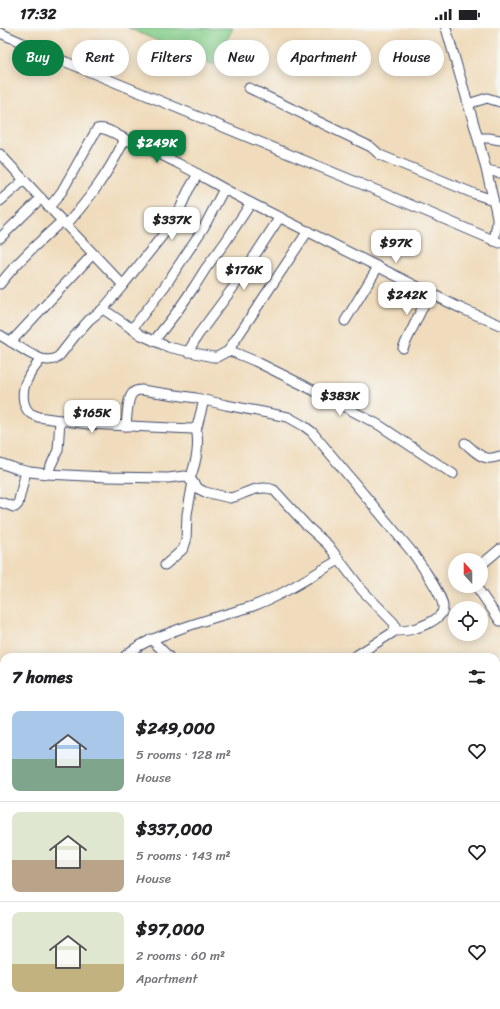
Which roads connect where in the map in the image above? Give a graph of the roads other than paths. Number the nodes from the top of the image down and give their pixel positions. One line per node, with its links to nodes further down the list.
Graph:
1 (446, 28): 5 (street)
2 (0, 33): 24 (street)
3 (249, 88): 17 (street)
4 (500, 102): 5 (street)
5 (468, 104): 7 (street)
6 (123, 138): 12 (street); 19 (street); 21 (street)
7 (478, 138): 8 (street); 10 (street)
8 (500, 140)
9 (0, 154): 13 (street)
10 (486, 170): 11 (street); 17 (street)
11 (500, 173)
12 (198, 174): 14 (street); 28 (street)
13 (24, 180): 15 (street); 16 (street)
14 (224, 189): 18 (street); 33 (street)
15 (40, 198): 19 (street); 23 (street)
16 (0, 201)
17 (495, 201): 24 (street)
18 (251, 203): 20 (street); 35 (street)
19 (49, 207): 21 (street)
20 (280, 217): 22 (street); 39 (street)
21 (64, 223): 25 (street); 27 (street)
22 (308, 231): 26 (street); 38 (street)
23 (0, 238)
24 (497, 242)
25 (93, 254): 28 (street); 36 (street)
26 (378, 267): 29 (street); 31 (street)
27 (0, 284)
28 (123, 285): 30 (street)
29 (430, 292): 32 (street); 37 (street)
30 (103, 309): 33 (street); 40 (street)
31 (345, 321)
32 (500, 325)
33 (132, 329): 35 (street)
34 (0, 335): 36 (street)
35 (154, 341): 39 (street)
36 (11, 342): 40 (street)
37 (403, 348)
38 (228, 351): 39 (street); 50 (street)
39 (188, 352)
40 (41, 359): 42 (street)
41 (204, 400): 43 (street); 44 (street); 59 (street)
42 (60, 420): 43 (street); 49 (street)
43 (126, 426): 44 (street)
44 (196, 428): 51 (street)
45 (465, 443): 46 (street)
46 (500, 456)
47 (0, 463): 48 (street)
48 (26, 471): 49 (street); 52 (street)
49 (47, 474): 51 (street)
50 (453, 474)
51 (192, 481): 55 (street); 56 (street)
52 (0, 502)
53 (500, 549): 54 (street)
54 (488, 559)
55 (339, 560): 59 (street); 60 (street)
56 (165, 565)
57 (481, 593): 58 (street)
58 (500, 621)
59 (393, 631): 63 (street)
60 (151, 639): 61 (street); 62 (street)
61 (129, 653)
62 (165, 653)
63 (361, 653)

